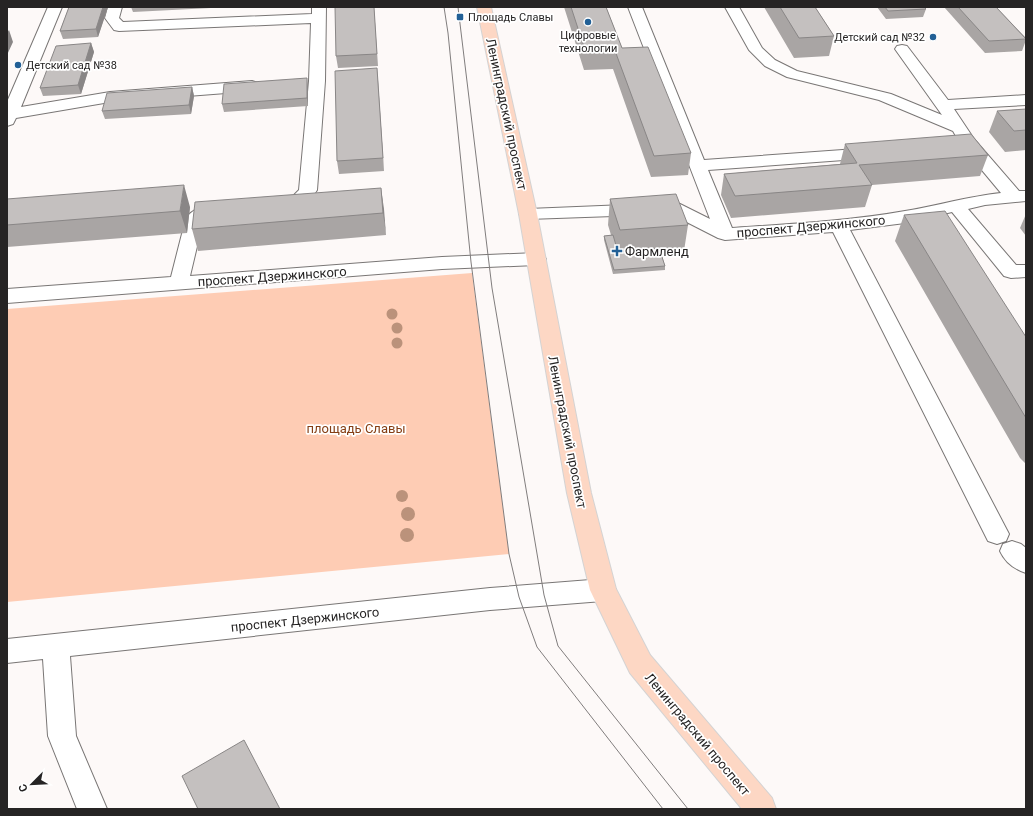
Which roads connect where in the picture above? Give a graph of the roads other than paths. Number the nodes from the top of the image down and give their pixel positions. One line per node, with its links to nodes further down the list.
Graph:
1 (55, 7): 11 (street)
2 (115, 7): 6 (street)
3 (484, 7): 19 (main road, Ленинградский проспект)
4 (635, 7): 14 (street)
5 (732, 7): 12 (street)
6 (319, 13): 16 (street)
7 (902, 48): 10 (street)
8 (270, 84): 11 (street)
9 (1026, 100): 10 (street)
10 (943, 105): 12 (street)
11 (8, 117)
12 (960, 137): 15 (street)
13 (884, 152): 14 (street)
14 (698, 166): 21 (street)
15 (1020, 196): 17 (street, проспект Дзержинского)
16 (265, 204)
17 (956, 206): 20 (street, проспект Дзержинского); 23 (street)
18 (226, 207): 24 (street)
19 (528, 214): 21 (street, проспект Дзержинского); 22 (main road, Ленинградский проспект)
20 (839, 226): 21 (street, проспект Дзержинского); 26 (street)
21 (725, 234)
22 (536, 259): 24 (street, проспект Дзержинского); 27 (main road, Ленинградский проспект)
23 (1026, 271)
24 (179, 283): 25 (street, проспект Дзержинского)
25 (7, 296)
26 (1012, 550)
27 (603, 590): 28 (street, проспект Дзержинского); 31 (main road, Ленинградский проспект)
28 (56, 646): 29 (street, проспект Дзержинского); 30 (street)
29 (7, 651)
30 (92, 809)
31 (761, 809)

